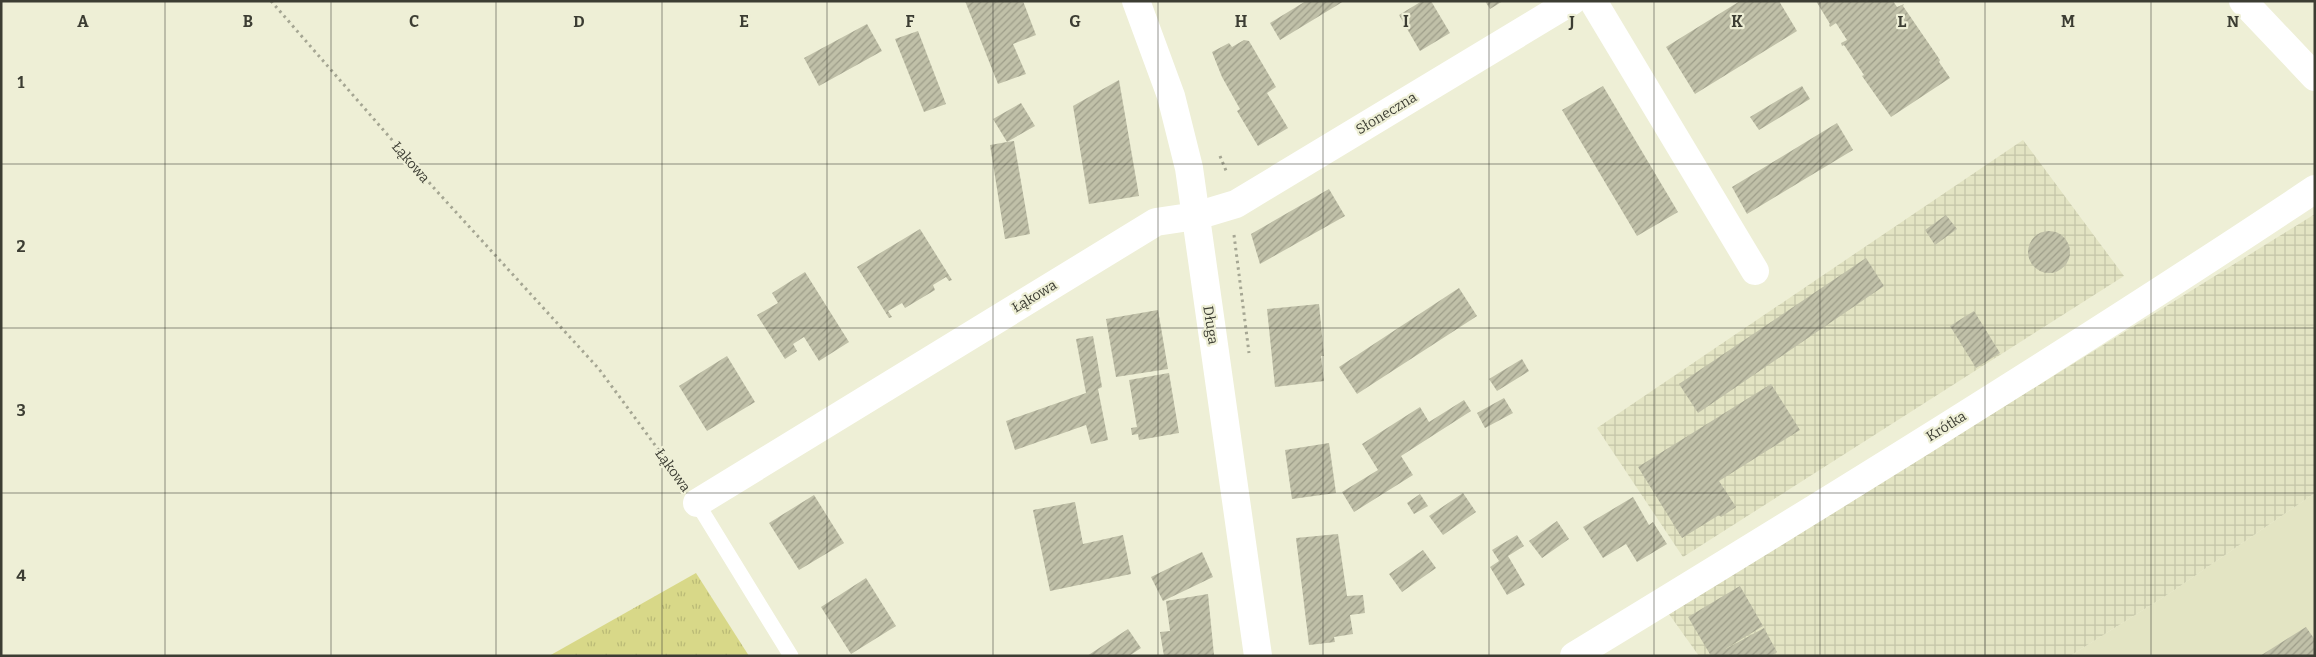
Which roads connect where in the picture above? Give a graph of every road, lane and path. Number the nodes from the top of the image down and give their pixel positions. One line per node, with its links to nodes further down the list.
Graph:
1 (271, 1): 10 (path, Łąkowa)
2 (1136, 1): 8 (street, Długa)
3 (1572, 1): 8 (street, Słoneczna)
4 (1593, 1): 9 (street)
5 (2243, 1): 6 (street)
6 (2315, 77)
7 (2315, 189): 13 (street, Krótka)
8 (1196, 216): 10 (street, Łąkowa); 12 (street, Długa)
9 (1756, 271)
10 (697, 503): 11 (lane)
11 (791, 656)
12 (1258, 656)
13 (1574, 656)

